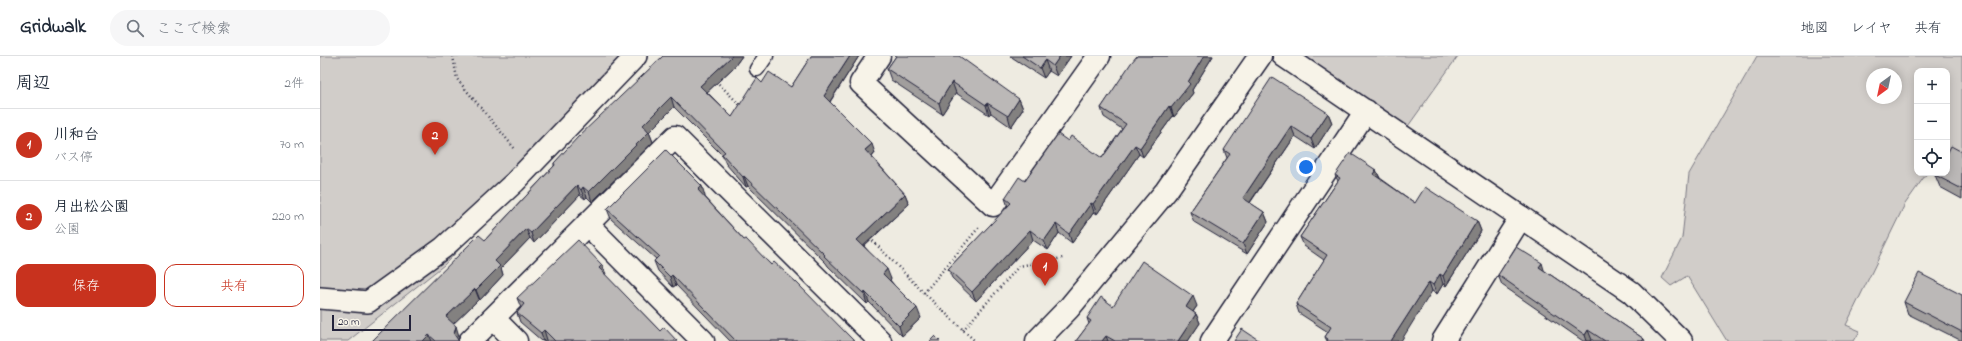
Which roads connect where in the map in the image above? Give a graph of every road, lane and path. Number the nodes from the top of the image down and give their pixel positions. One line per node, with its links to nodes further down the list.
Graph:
1 (453, 56): 12 (path)
2 (636, 56): 12 (street)
3 (766, 56): 8 (lane)
4 (879, 56): 13 (street)
5 (1099, 56): 13 (street)
6 (1260, 56): 27 (street)
7 (1284, 56): 10 (street)
8 (757, 69)
9 (713, 78): 11 (path)
10 (1366, 111): 14 (street); 28 (street)
11 (746, 112)
12 (530, 166): 19 (street)
13 (993, 205): 18 (path)
14 (1521, 217): 29 (street); 30 (street)
15 (587, 224): 20 (street); 24 (street); 25 (street)
16 (868, 236): 18 (path)
17 (1063, 258): 21 (path)
18 (924, 292): 21 (path)
19 (320, 298)
20 (493, 318): 22 (street); 23 (street)
21 (963, 330): 26 (path)
22 (470, 341)
23 (516, 341)
24 (703, 341)
25 (880, 341)
26 (975, 341)
27 (1037, 341)
28 (1212, 341)
29 (1443, 341)
30 (1681, 341)

